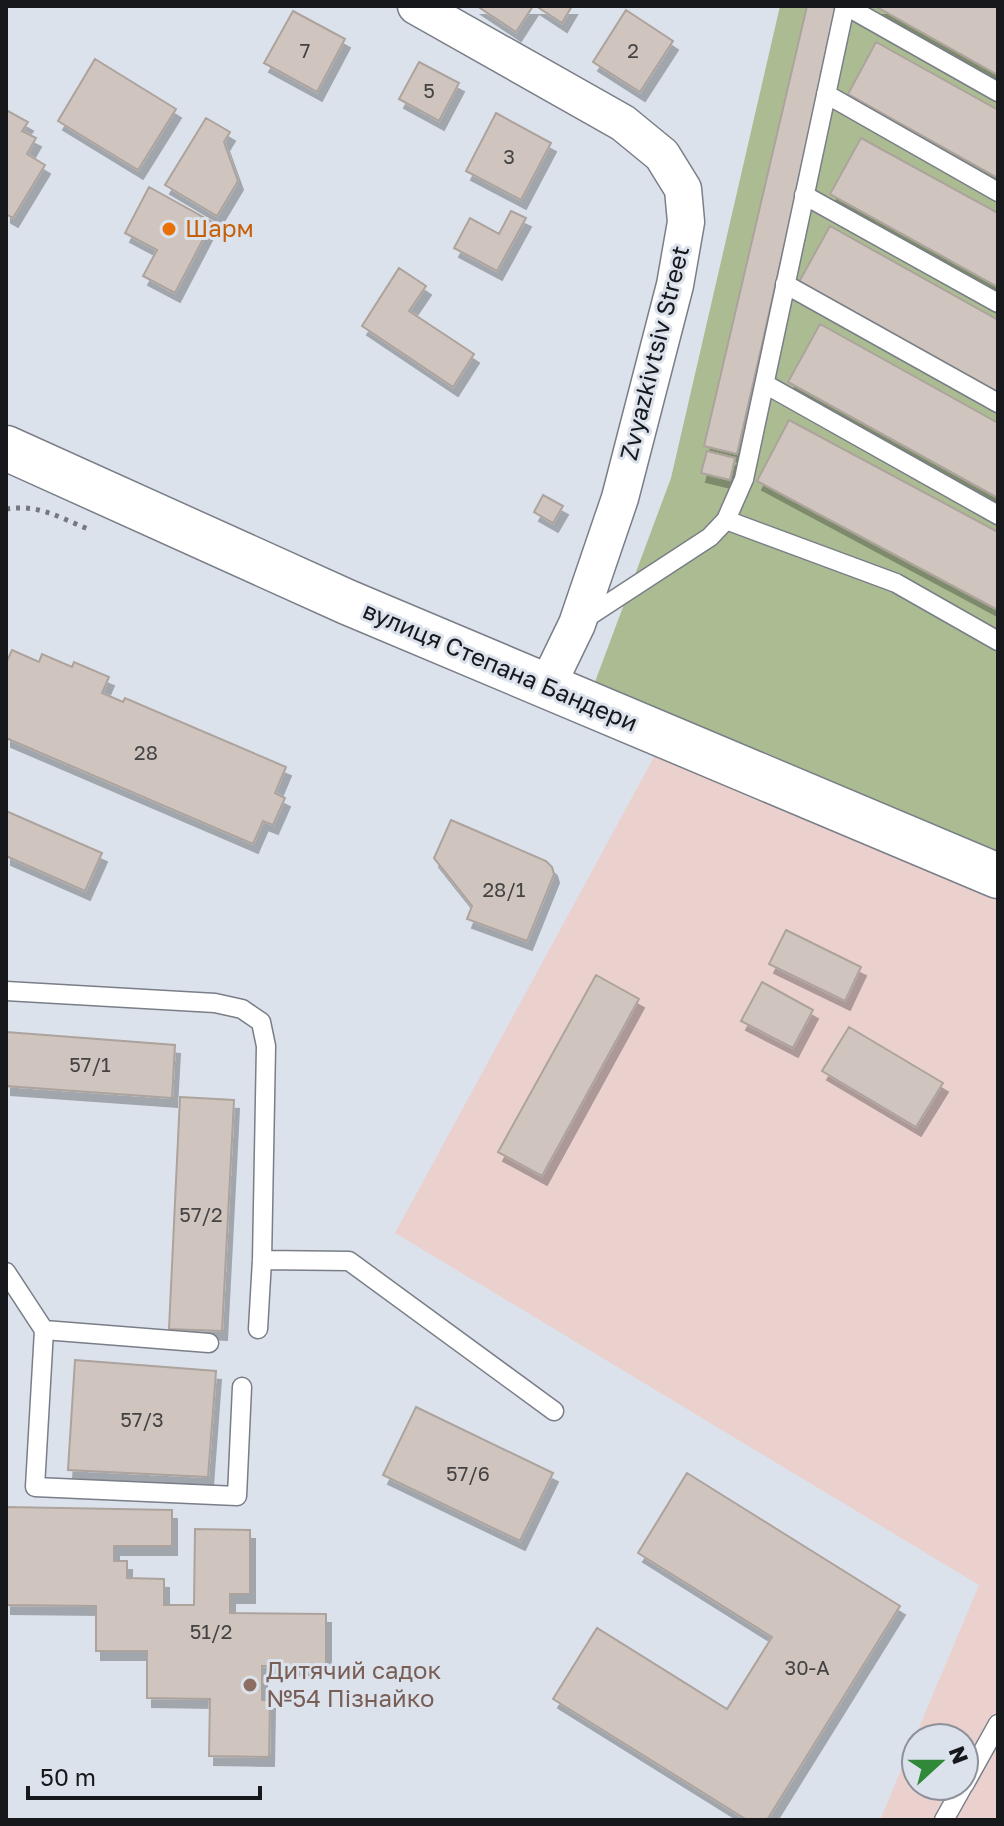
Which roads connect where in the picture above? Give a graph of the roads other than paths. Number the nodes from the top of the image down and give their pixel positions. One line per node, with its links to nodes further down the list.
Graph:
1 (416, 6): 14 (street, Zvyazkivtsiv Street)
2 (846, 6): 3 (lane); 4 (lane)
3 (998, 92)
4 (826, 94): 5 (lane); 6 (lane)
5 (998, 192)
6 (804, 195): 7 (lane); 8 (lane)
7 (785, 284): 9 (lane); 10 (lane)
8 (998, 303)
9 (765, 384): 12 (lane); 13 (lane)
10 (998, 403)
11 (6, 448): 16 (main road, вулиця Степана Бандери)
12 (998, 515)
13 (726, 520): 14 (lane); 15 (lane)
14 (577, 624): 16 (street, Zvyazkivtsiv Street)
15 (998, 641)
16 (547, 686): 17 (main road, вулиця Степана Бандери)
17 (998, 876)
18 (6, 991): 19 (lane)
19 (262, 1260): 21 (lane); 25 (lane)
20 (6, 1272): 22 (lane)
21 (258, 1329)
22 (44, 1330): 23 (lane); 24 (lane)
23 (209, 1343)
24 (242, 1387)
25 (554, 1411)
26 (998, 1724): 27 (lane)
27 (980, 1756)
28 (954, 1802): 29 (lane)
29 (944, 1820)

